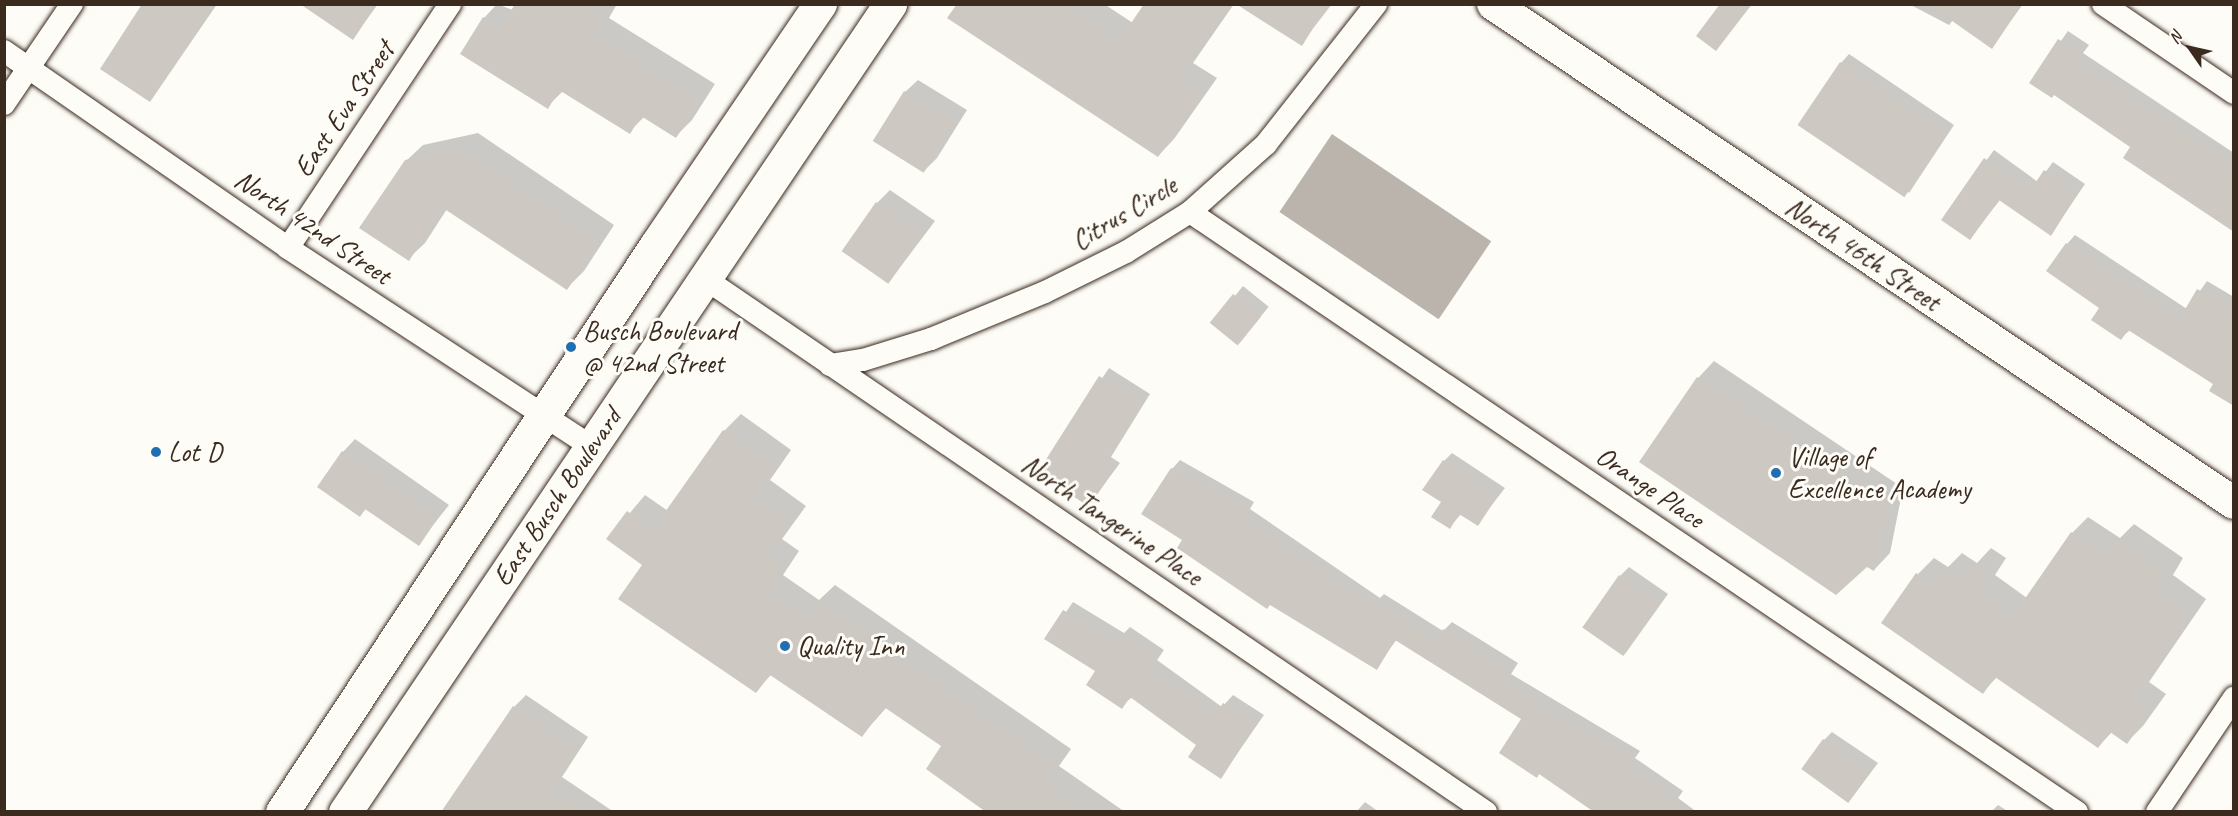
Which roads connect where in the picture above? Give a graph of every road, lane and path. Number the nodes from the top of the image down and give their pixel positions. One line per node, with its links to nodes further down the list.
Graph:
1 (72, 4): 9 (street)
2 (450, 4): 13 (street, East Eva Street)
3 (820, 4): 16 (main road, East Busch Boulevard)
4 (890, 4): 14 (main road, East Busch Boulevard)
5 (1376, 4): 12 (street, Citrus Circle)
6 (1493, 4): 18 (street, North 46th Street)
7 (2103, 4): 10 (street)
8 (4, 51): 9 (street, North 42nd Street)
9 (29, 68): 11 (street); 13 (street, North 42nd Street)
10 (2234, 93)
11 (4, 104)
12 (1190, 212): 15 (street, Citrus Circle); 23 (street, Orange Place)
13 (288, 248): 16 (street, North 42nd Street)
14 (704, 278): 15 (street, North Tangerine Place); 17 (main road, East Busch Boulevard)
15 (830, 365): 22 (street, North Tangerine Place)
16 (544, 417): 17 (street, North 42nd Street); 20 (main road, East Busch Boulevard)
17 (591, 446): 21 (main road, East Busch Boulevard)
18 (2234, 503)
19 (2234, 699): 24 (street)
20 (282, 812)
21 (345, 812)
22 (1486, 812)
23 (2077, 812)
24 (2157, 812)

